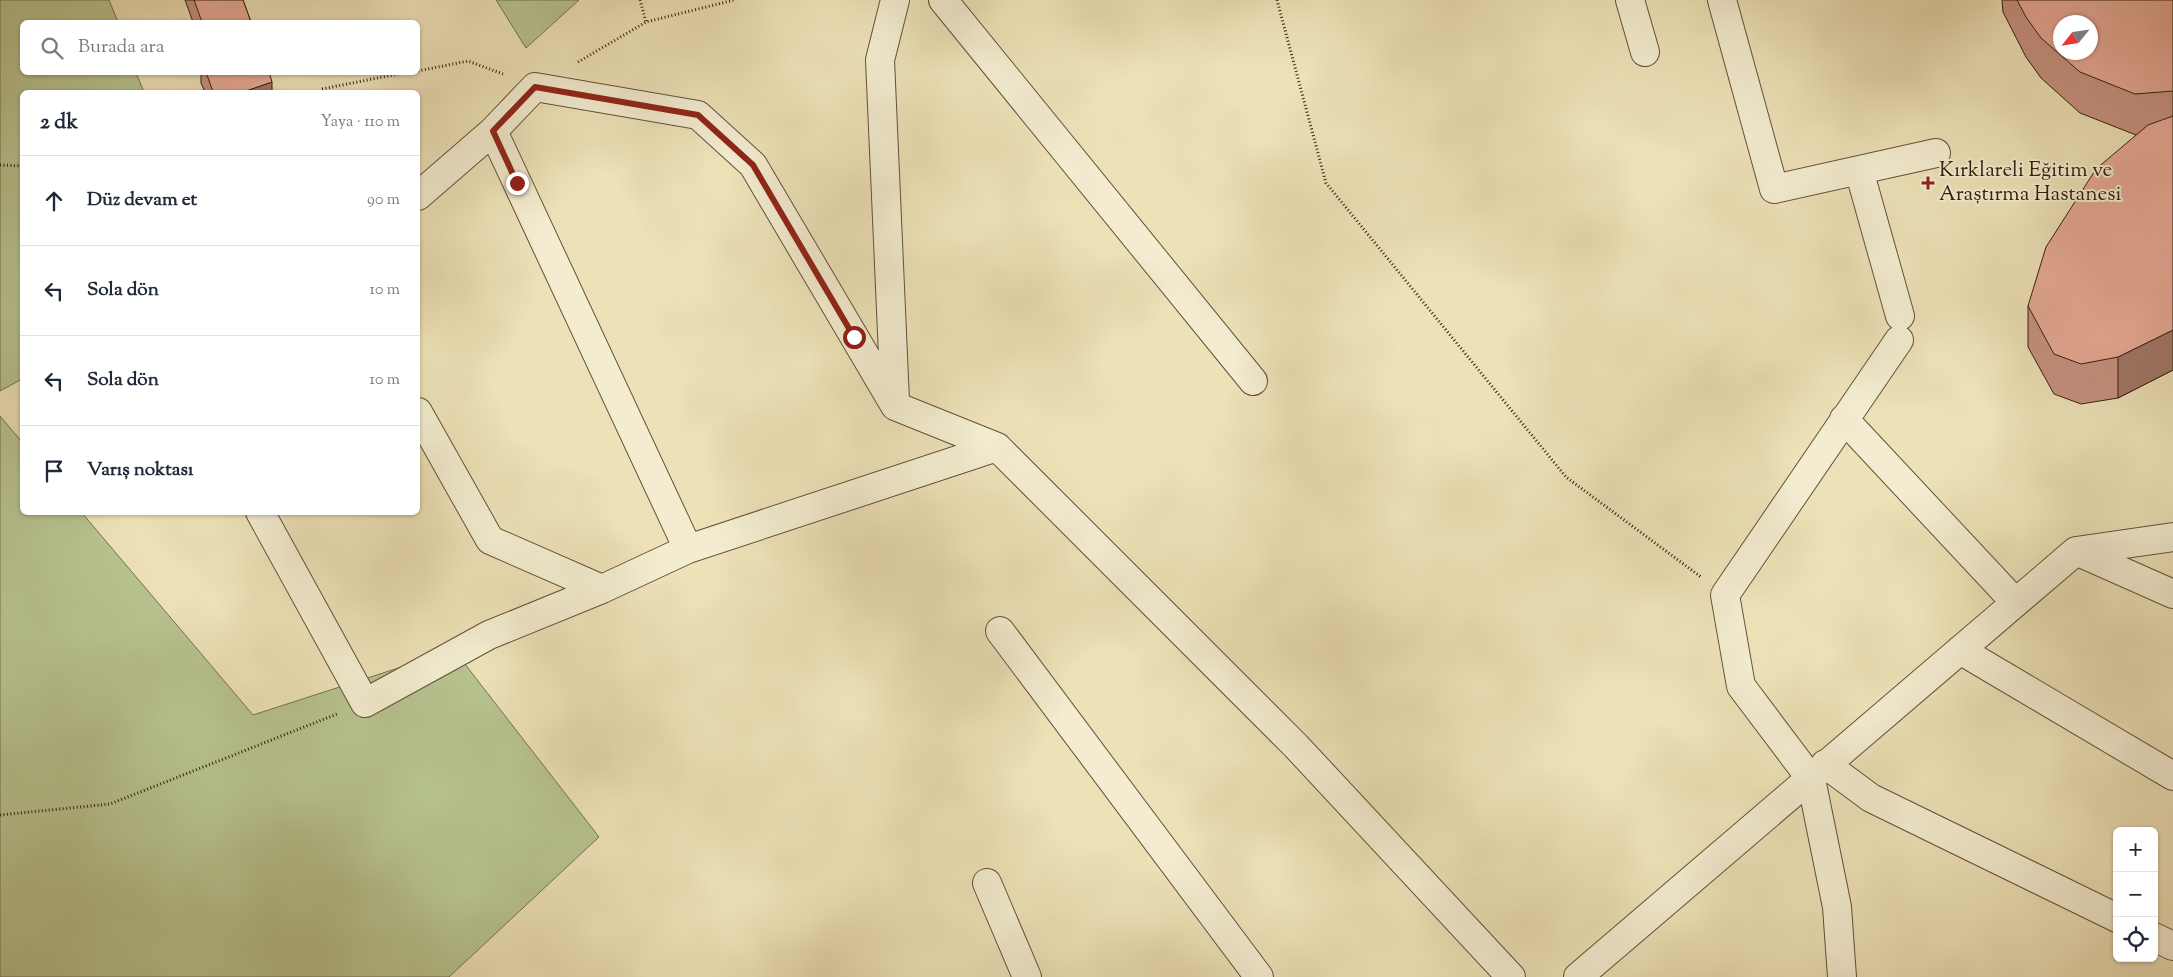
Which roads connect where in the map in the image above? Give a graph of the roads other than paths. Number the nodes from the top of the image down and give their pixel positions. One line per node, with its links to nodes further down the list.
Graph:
1 (895, 0): 11 (street)
2 (943, 0): 10 (street)
3 (1630, 0): 5 (street)
4 (1722, 0): 8 (street)
5 (1645, 52)
6 (493, 131): 9 (street); 11 (street); 17 (street)
7 (1936, 153): 8 (street)
8 (1860, 170): 13 (street)
9 (420, 194)
10 (1253, 381)
11 (895, 406): 14 (street)
12 (420, 416): 19 (street)
13 (1844, 419): 21 (street); 24 (street)
14 (997, 447): 17 (street); 32 (street)
15 (262, 515): 19 (street)
16 (2173, 537): 18 (street)
17 (688, 549): 19 (street)
18 (2076, 551): 20 (street); 21 (street)
19 (602, 588)
20 (2173, 594)
21 (2015, 602): 23 (street)
22 (1000, 631): 31 (street)
23 (1960, 650): 24 (street); 25 (street)
24 (1818, 772): 27 (street); 33 (street); 34 (street)
25 (2173, 776)
26 (987, 883): 30 (street)
27 (2115, 917)
28 (2158, 939): 29 (street)
29 (2173, 946)
30 (1027, 977)
31 (1259, 977)
32 (1511, 977)
33 (1578, 977)
34 (1842, 977)

